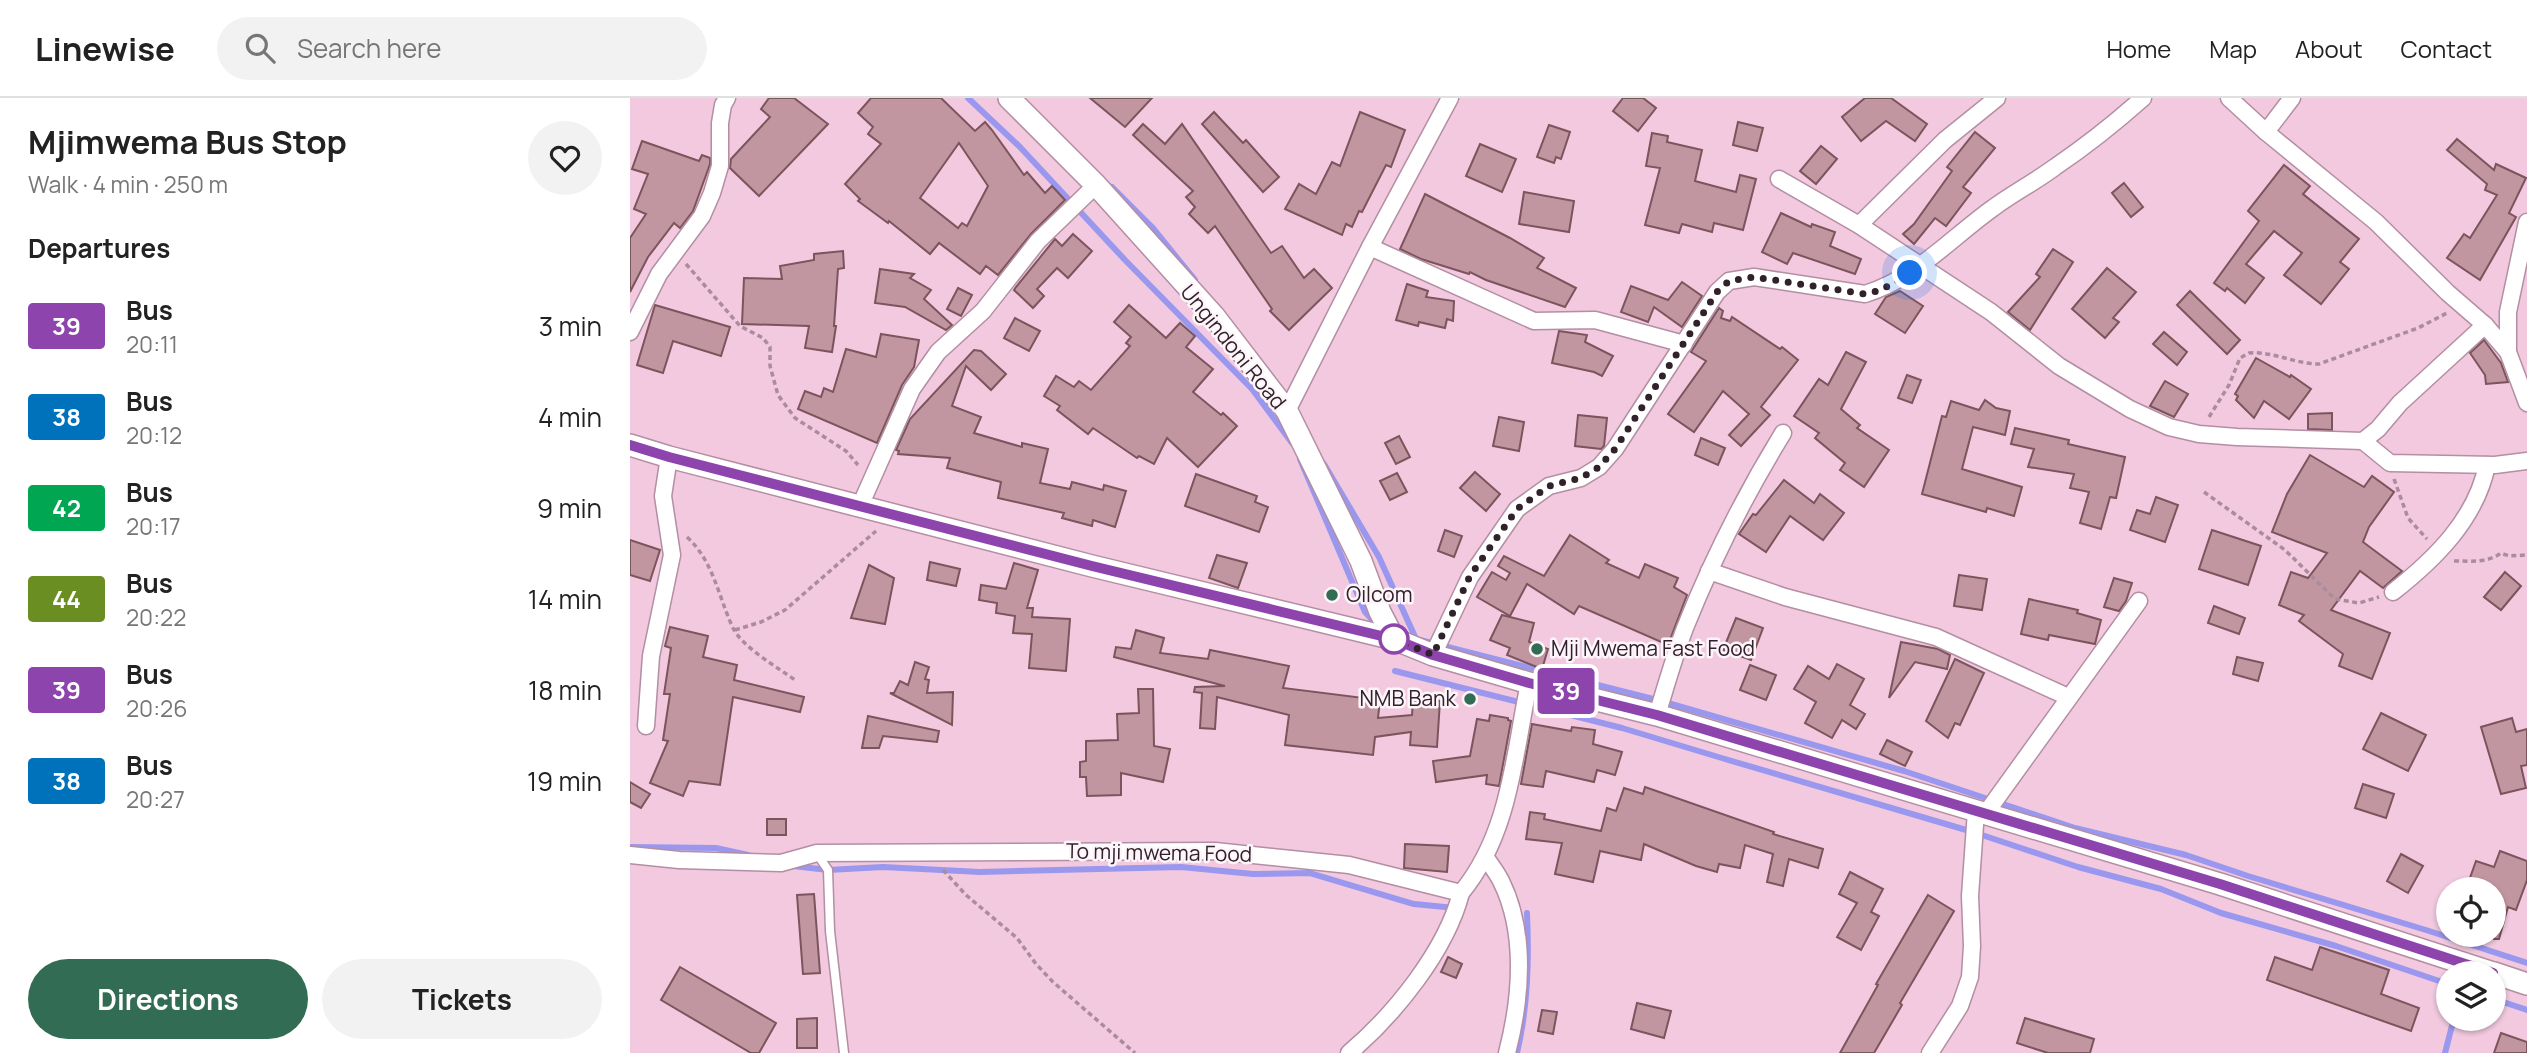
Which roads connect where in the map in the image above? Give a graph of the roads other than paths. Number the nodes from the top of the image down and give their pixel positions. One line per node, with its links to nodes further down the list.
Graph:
1 (727, 98): 16 (street)
2 (1009, 98): 10 (main road, Ungindoni Road)
3 (1450, 98): 13 (street)
4 (1997, 98): 12 (street)
5 (2143, 98): 14 (street)
6 (2229, 98): 8 (street)
7 (2292, 98): 8 (street)
8 (2266, 132): 15 (street)
9 (1779, 179): 12 (street)
10 (1096, 185): 20 (main road, Ungindoni Road); 27 (street)
11 (2527, 222): 18 (street)
12 (1859, 225): 14 (street)
13 (1370, 247): 17 (street); 20 (street)
14 (1922, 265): 17 (street); 22 (street)
15 (2485, 325): 18 (street); 22 (street)
16 (630, 332)
17 (1684, 344): 32 (street)
18 (2508, 352): 19 (street)
19 (2527, 403)
20 (1287, 411): 31 (main road, Ungindoni Road)
21 (1783, 433): 28 (street)
22 (2363, 441): 26 (street)
23 (630, 445): 24 (main road)
24 (669, 457): 27 (main road); 36 (street)
25 (2527, 461): 26 (street)
26 (2487, 465): 29 (street)
27 (860, 506): 31 (main road)
28 (1709, 570): 34 (street); 35 (street)
29 (2393, 592)
30 (2139, 601): 34 (street)
31 (1394, 639): 32 (main road)
32 (1433, 655): 33 (main road)
33 (1529, 683): 35 (main road); 40 (street)
34 (2068, 697): 37 (street)
35 (1657, 715): 37 (main road)
36 (646, 726)
37 (1981, 812): 42 (main road); 48 (street)
38 (817, 853): 39 (street, To mji mwema Food); 41 (street, To mji mwema Food); 45 (lane)
39 (630, 855)
40 (1486, 858): 41 (street); 47 (street)
41 (1461, 893): 46 (street)
42 (2456, 961)
43 (2506, 977): 44 (main road)
44 (2527, 984)
45 (844, 1053)
46 (1349, 1053)
47 (1507, 1053)
48 (1930, 1053)

